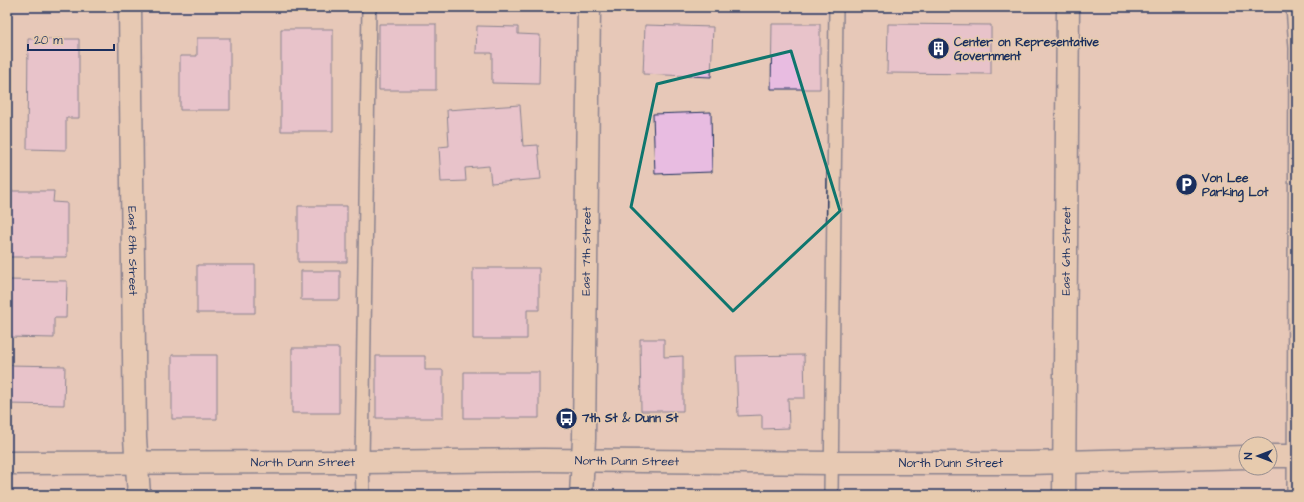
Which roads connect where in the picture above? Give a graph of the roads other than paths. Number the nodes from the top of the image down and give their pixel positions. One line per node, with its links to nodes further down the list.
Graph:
1 (130, 7): 11 (street, East 8th Street)
2 (369, 7): 12 (lane)
3 (589, 7): 10 (street, East 7th Street)
4 (836, 7): 15 (lane)
5 (1068, 7): 13 (street, East 6th Street)
6 (1293, 7): 8 (lane)
7 (1278, 456): 8 (street)
8 (1295, 456): 21 (lane)
9 (1238, 457): 13 (street, North Dunn Street)
10 (582, 460): 12 (street, North Dunn Street); 15 (street, North Dunn Street); 18 (street, East 7th Street)
11 (136, 462): 12 (street, North Dunn Street); 14 (street, North Dunn Street); 16 (street, East 8th Street)
12 (362, 462): 17 (lane)
13 (1064, 462): 15 (street, North Dunn Street); 20 (street, East 6th Street)
14 (7, 463)
15 (831, 463): 19 (lane)
16 (139, 495)
17 (363, 495)
18 (581, 495)
19 (831, 495)
20 (1064, 495)
21 (1294, 495)

